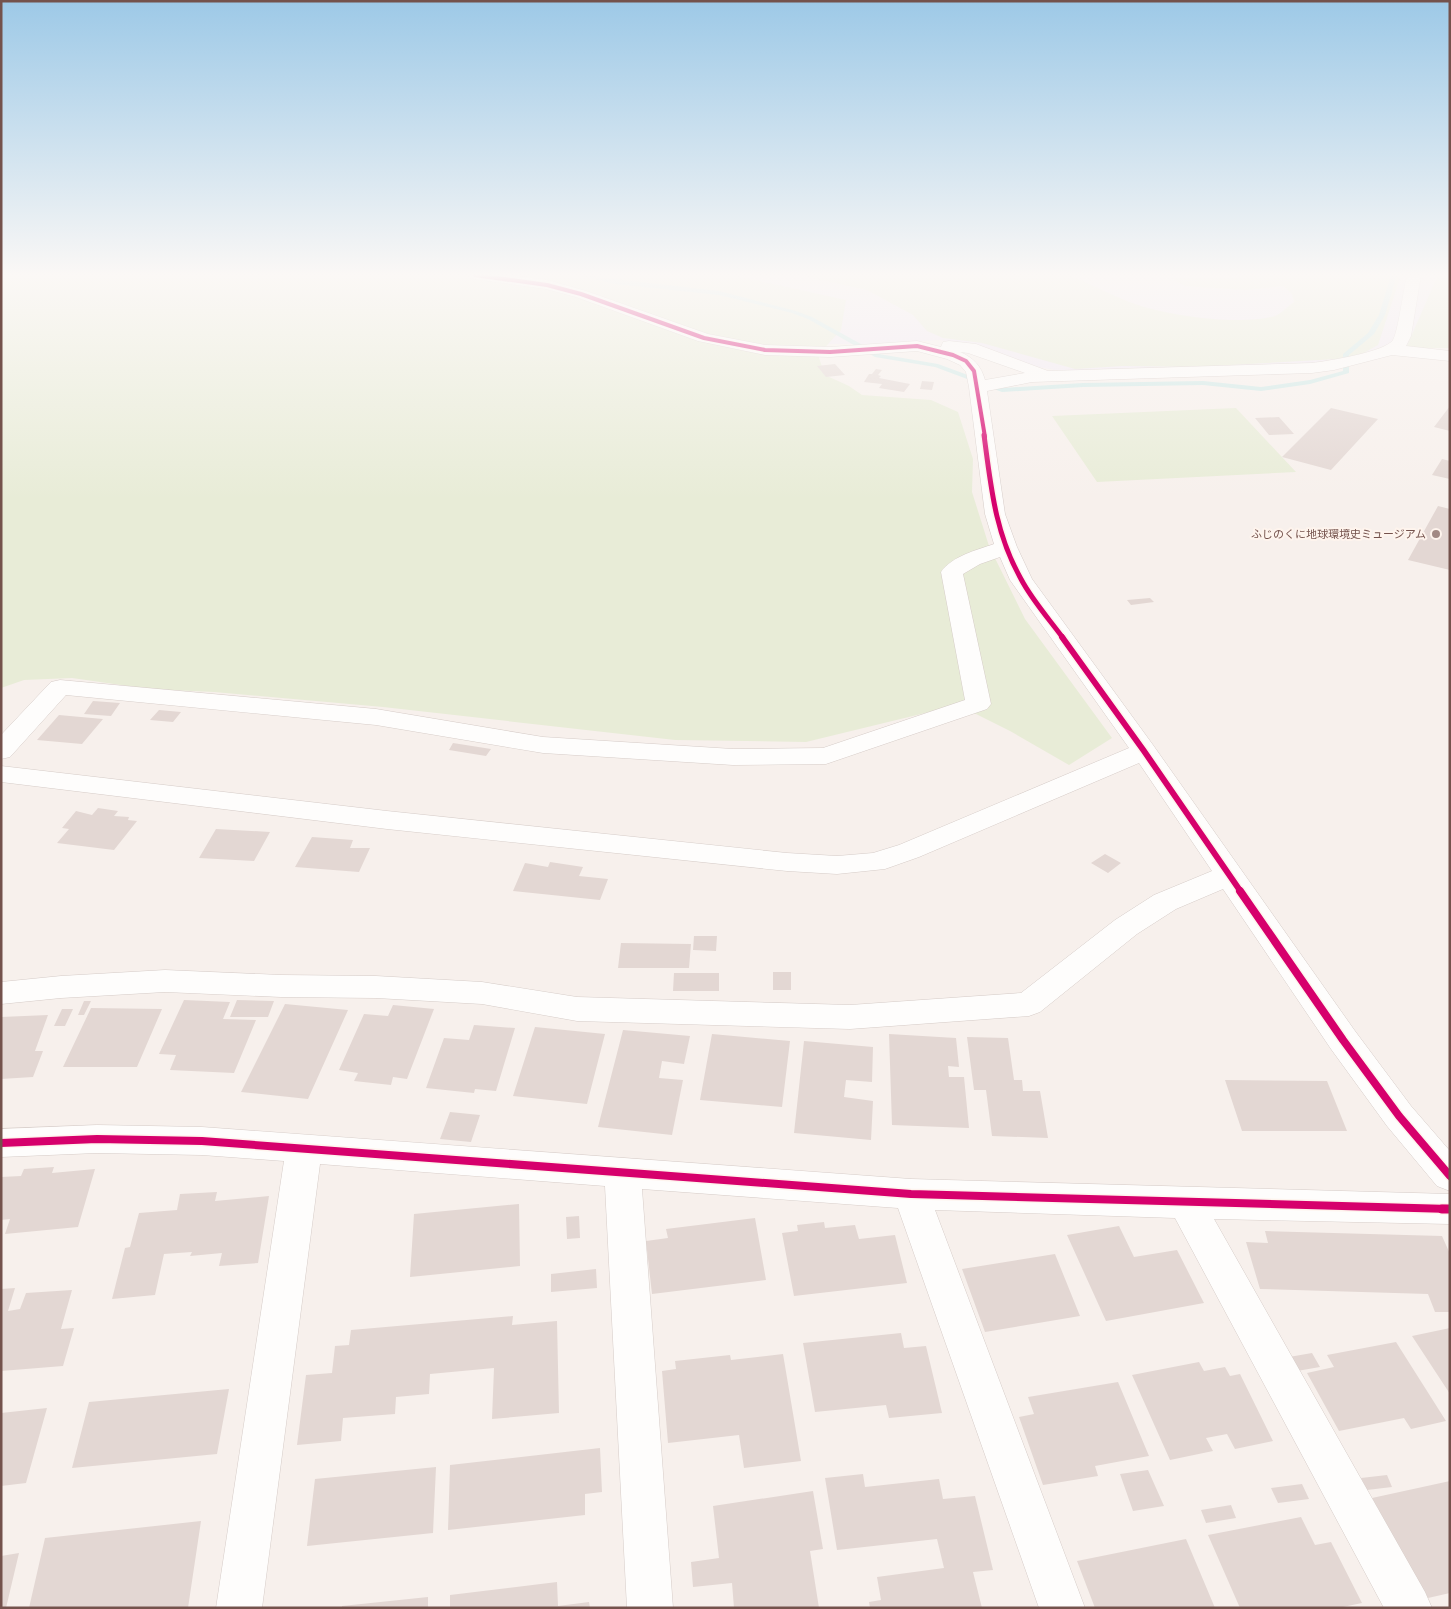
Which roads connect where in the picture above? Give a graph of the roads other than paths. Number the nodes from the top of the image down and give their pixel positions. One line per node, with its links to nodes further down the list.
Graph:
1 (767, 350): 2 (street)
2 (858, 350)
3 (933, 350): 8 (street)
4 (976, 350): 7 (street)
5 (1392, 350): 6 (street); 7 (street)
6 (1450, 356)
7 (1051, 377): 8 (street)
8 (978, 387): 9 (street)
9 (1006, 547): 10 (street); 11 (street)
10 (1, 750)
11 (1144, 751): 12 (street); 13 (street)
12 (1, 774)
13 (1229, 875): 14 (street); 18 (street)
14 (1, 993)
15 (1, 1143): 16 (street)
16 (304, 1149): 17 (street); 22 (street)
17 (623, 1174): 19 (street); 23 (street)
18 (1450, 1176)
19 (911, 1194): 20 (street); 24 (street)
20 (1186, 1203): 21 (street); 25 (street)
21 (1450, 1209)
22 (239, 1608)
23 (650, 1608)
24 (1062, 1608)
25 (1409, 1608)

